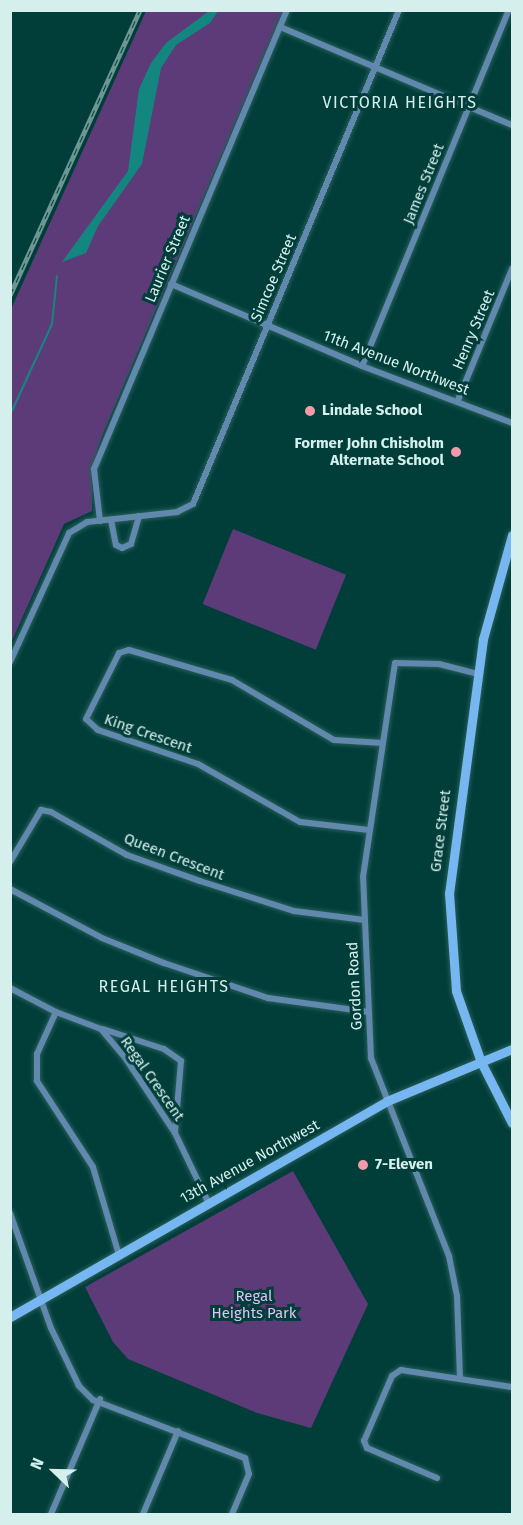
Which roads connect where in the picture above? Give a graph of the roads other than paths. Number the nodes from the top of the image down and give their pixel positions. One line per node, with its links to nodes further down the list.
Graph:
1 (287, 10): 4 (street, Laurier Street)
2 (399, 10): 5 (street, Simcoe Street)
3 (509, 10): 6 (street, James Street)
4 (280, 27): 5 (street); 9 (street, Laurier Street)
5 (375, 68): 6 (street); 10 (street, Simcoe Street)
6 (469, 107): 7 (street); 11 (street, James Street)
7 (513, 126)
8 (513, 269): 12 (street, Henry Street)
9 (171, 284): 10 (street, 11th Avenue Northwest); 16 (street, Laurier Street)
10 (267, 325): 11 (street, 11th Avenue Northwest); 14 (street, Simcoe Street)
11 (362, 366): 12 (street, 11th Avenue Northwest)
12 (458, 400): 13 (street, 11th Avenue Northwest)
13 (513, 423)
14 (139, 516): 15 (street, Simcoe Street); 15 (street)
15 (111, 520): 16 (street, Simcoe Street)
16 (100, 521): 18 (street, Simcoe Street)
17 (513, 535): 19 (street, Grace Street)
18 (10, 662)
19 (478, 674): 20 (street, Gordon Road); 30 (street, Grace Street)
20 (382, 742): 21 (street, Gordon Road); 21 (street, King Crescent)
21 (369, 830): 24 (street, Gordon Road)
22 (10, 862): 24 (street, Queen Crescent)
23 (10, 889): 27 (street)
24 (364, 920): 27 (street, Gordon Road)
25 (10, 987): 26 (street, Regal Crescent)
26 (56, 1012): 28 (street, Regal Crescent); 36 (street)
27 (369, 1012): 31 (street, Gordon Road)
28 (101, 1029): 33 (street, Regal Crescent); 33 (street)
29 (513, 1049): 30 (street, 13th Avenue Northwest)
30 (481, 1062): 31 (street, 13th Avenue Northwest); 32 (street, Grace Street)
31 (387, 1101): 34 (street, 13th Avenue Northwest); 39 (street, Gordon Road)
32 (513, 1123)
33 (175, 1133): 34 (street, Regal Crescent)
34 (208, 1203): 36 (street, 13th Avenue Northwest)
35 (10, 1213): 37 (street)
36 (119, 1255): 37 (street, 13th Avenue Northwest)
37 (41, 1299): 38 (street, 13th Avenue Northwest); 41 (street)
38 (10, 1317)
39 (460, 1378): 40 (street); 43 (street)
40 (513, 1387)
41 (100, 1399): 42 (street); 44 (street)
42 (178, 1431): 45 (street); 46 (street)
43 (437, 1478)
44 (51, 1515)
45 (142, 1515)
46 (232, 1515)

